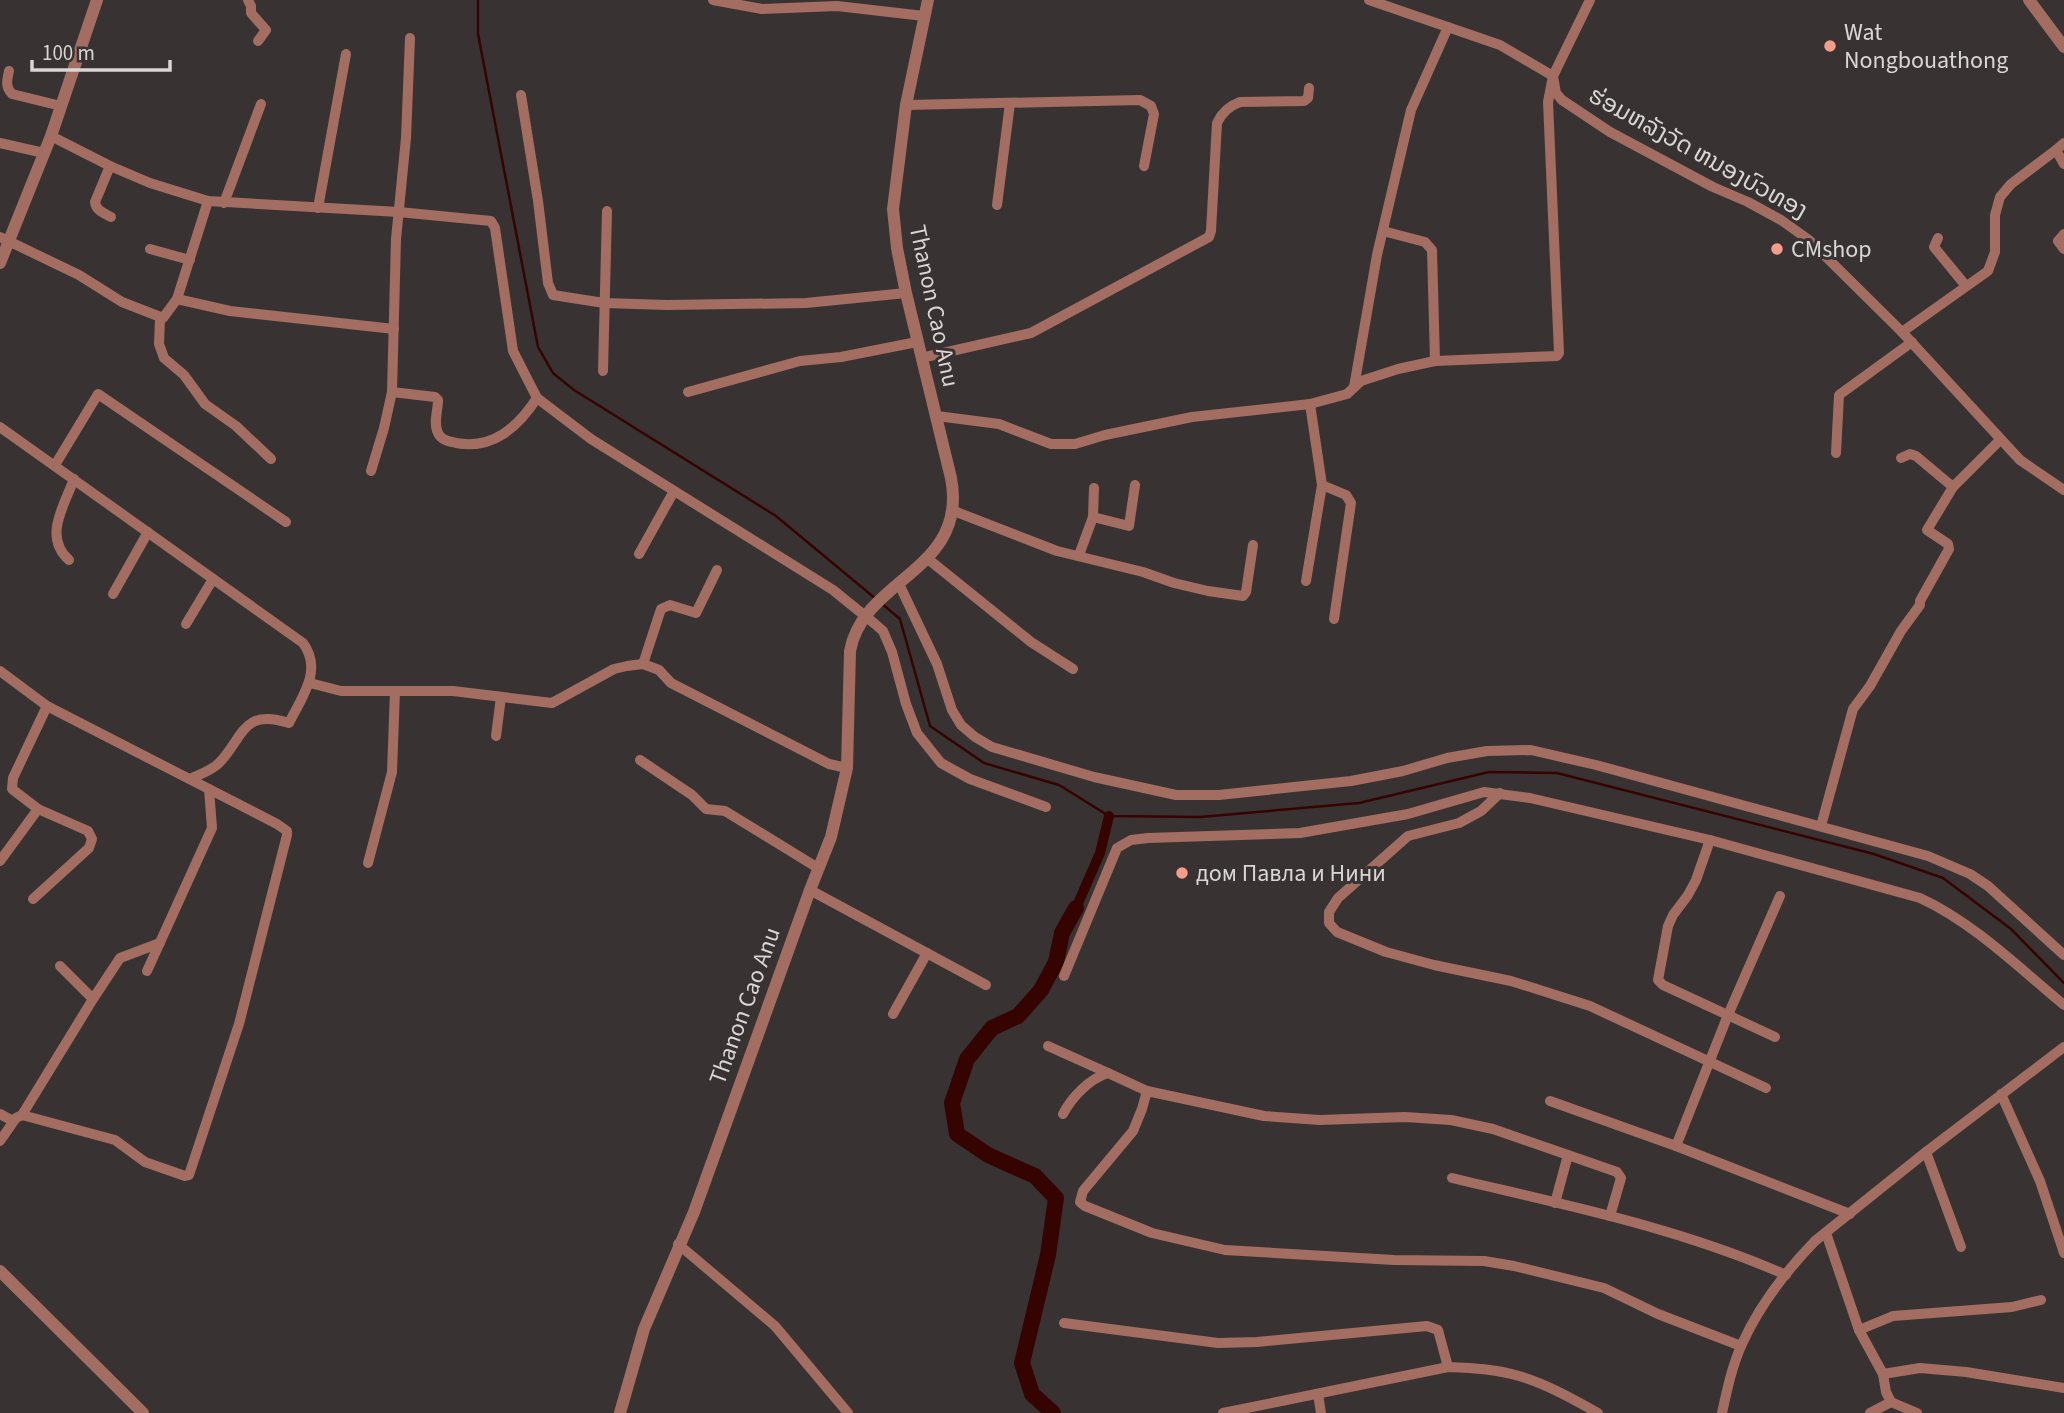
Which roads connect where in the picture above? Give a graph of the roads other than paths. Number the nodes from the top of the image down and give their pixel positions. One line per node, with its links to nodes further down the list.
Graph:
1 (97, 0): 21 (street)
2 (248, 0): 11 (street)
3 (713, 0): 8 (street)
4 (928, 0): 8 (street, Thanon Cao Anu)
5 (1369, 0): 9 (street, ຮ່ອມຫລັງວັດ ຫນອງບົວທອງ)
6 (1590, 0): 15 (street)
7 (2029, 0): 12 (street)
8 (925, 16): 20 (street, Thanon Cao Anu)
9 (1448, 27): 15 (street, ຮ່ອມຫລັງວັດ ຫນອງບົວທອງ); 36 (street)
10 (410, 38): 34 (street)
11 (258, 41)
12 (2064, 47)
13 (346, 54): 32 (street)
14 (9, 71): 21 (street)
15 (1553, 76): 50 (street, ຮ່ອມຫລັງວັດ ຫນອງບົວທອງ); 54 (street)
16 (1309, 88): 53 (street)
17 (521, 95): 47 (street)
18 (1010, 103): 20 (street); 28 (street); 31 (street)
19 (261, 104): 30 (street)
20 (906, 105): 45 (street, Thanon Cao Anu)
21 (61, 106): 22 (street)
22 (51, 136): 25 (street); 27 (street)
23 (0, 143): 25 (street)
24 (2060, 147): 26 (street); 44 (street)
25 (44, 153): 39 (street)
26 (2064, 164)
27 (110, 166): 29 (street); 35 (street)
28 (1144, 166)
29 (208, 201): 30 (street); 42 (street)
30 (224, 203): 32 (street)
31 (997, 205)
32 (318, 208): 34 (street)
33 (607, 211): 47 (street)
34 (399, 212): 49 (street); 59 (street)
35 (111, 217)
36 (1383, 231): 54 (street); 56 (street)
37 (2064, 234): 41 (street)
38 (1938, 238): 44 (street)
39 (4, 239): 43 (street); 48 (street)
40 (150, 249): 42 (street)
41 (2064, 249)
42 (190, 260): 46 (street)
43 (0, 263)
44 (1966, 286): 50 (street)
45 (906, 293): 47 (street); 51 (street, Thanon Cao Anu)
46 (177, 299): 48 (street); 49 (street)
47 (604, 303): 55 (street)
48 (160, 318): 66 (street)
49 (394, 329): 57 (street)
50 (1902, 332): 52 (street, ຮ່ອມຫລັງວັດ ຫນອງບົວທອງ)
51 (917, 342): 53 (street, Thanon Cao Anu); 58 (street)
52 (1912, 342): 63 (street, ຮ່ອມຫລັງວັດ ຫນອງບົວທອງ); 64 (street)
53 (921, 358): 61 (street, Thanon Cao Anu)
54 (1435, 361): 56 (street)
55 (603, 371)
56 (1354, 387): 60 (street)
57 (392, 392): 59 (street); 68 (street)
58 (688, 392)
59 (537, 398): 75 (street)
60 (1310, 404): 61 (street); 71 (street)
61 (937, 416): 76 (street, Thanon Cao Anu)
62 (0, 427): 67 (street)
63 (2000, 440): 72 (street); 74 (street, ຮ່ອມຫລັງວັດ ຫນອງບົວທອງ)
64 (1836, 453)
65 (1901, 458): 72 (street)
66 (271, 459)
67 (55, 465): 69 (street); 78 (street)
68 (371, 471)
69 (74, 479): 79 (street); 84 (street)
70 (1135, 485): 77 (street)
71 (1322, 485): 87 (street); 91 (street)
72 (1953, 487): 108 (street)
73 (1094, 488): 77 (street)
74 (2064, 490)
75 (674, 491): 81 (street); 90 (street)
76 (954, 511): 82 (street); 83 (street)
77 (1093, 517): 82 (street)
78 (286, 522)
79 (148, 532): 86 (street); 89 (street)
80 (1253, 545): 82 (street)
81 (639, 554)
82 (1079, 555)
83 (928, 559): 88 (street); 94 (street)
84 (69, 560)
85 (717, 570): 93 (street)
86 (213, 579): 92 (street); 96 (street)
87 (1306, 581)
88 (898, 584): 90 (street); 108 (street)
89 (113, 594)
90 (868, 612): 102 (street, Thanon Cao Anu); 106 (street)
91 (1334, 619)
92 (186, 624)
93 (643, 664): 98 (street); 102 (street)
94 (1073, 669)
95 (0, 671): 99 (street)
96 (310, 683): 97 (street); 103 (street)
97 (395, 691): 98 (street); 111 (street)
98 (501, 697): 100 (street)
99 (47, 706): 103 (street); 107 (street)
100 (496, 736)
101 (640, 760): 112 (street)
102 (847, 768): 112 (street, Thanon Cao Anu)
103 (190, 779): 104 (street)
104 (209, 789): 116 (street); 138 (street)
105 (1500, 793): 109 (street); 121 (street); 130 (street)
106 (1046, 807)
107 (38, 809): 110 (street); 115 (street)
108 (1821, 826): 118 (street)
109 (1710, 840): 124 (street); 126 (street)
110 (0, 861)
111 (368, 863)
112 (818, 868): 113 (street, Thanon Cao Anu)
113 (810, 890): 117 (street); 148 (street, Thanon Cao Anu)
114 (1780, 895): 126 (street)
115 (33, 899)
116 (160, 943): 120 (street); 123 (street)
117 (927, 953): 122 (street); 125 (street)
118 (2064, 955)
119 (60, 966): 123 (street)
120 (148, 971)
121 (1064, 976)
122 (986, 985)
123 (93, 999): 138 (street)
124 (2064, 1005)
125 (893, 1014)
126 (1728, 1015): 127 (street); 130 (street)
127 (1774, 1037)
128 (1048, 1046): 131 (street)
129 (2064, 1047): 134 (street)
130 (1709, 1062): 132 (street); 140 (street)
131 (1108, 1073): 133 (street); 137 (street)
132 (1766, 1088)
133 (1147, 1091): 142 (street); 156 (street)
134 (2001, 1094): 141 (street); 150 (street)
135 (1550, 1101): 140 (street)
136 (0, 1114): 138 (street)
137 (1063, 1114)
138 (18, 1118): 139 (street)
139 (0, 1141)
140 (1676, 1146): 145 (street)
141 (1927, 1152): 145 (street); 149 (street)
142 (1568, 1155): 144 (street); 146 (street)
143 (1452, 1178): 144 (street)
144 (1555, 1203): 146 (street)
145 (1850, 1214): 147 (street)
146 (1610, 1216): 152 (street)
147 (1826, 1233): 152 (street); 155 (street)
148 (678, 1244): 163 (street, Thanon Cao Anu); 164 (street)
149 (1961, 1247)
150 (2064, 1253)
151 (0, 1270): 162 (street)
152 (1786, 1275): 156 (street)
153 (2041, 1300): 155 (street)
154 (1064, 1323): 157 (street)
155 (1859, 1330): 158 (street)
156 (1741, 1346): 168 (street)
157 (1448, 1367): 160 (street); 167 (street)
158 (1883, 1374): 159 (street); 161 (street)
159 (2064, 1388)
160 (1318, 1394): 165 (street); 166 (street)
161 (1891, 1402): 169 (street); 170 (street)
162 (142, 1413)
163 (620, 1413)
164 (848, 1413)
165 (1223, 1413)
166 (1321, 1413)
167 (1598, 1413)
168 (1722, 1413)
169 (1870, 1413)
170 (1917, 1413)

